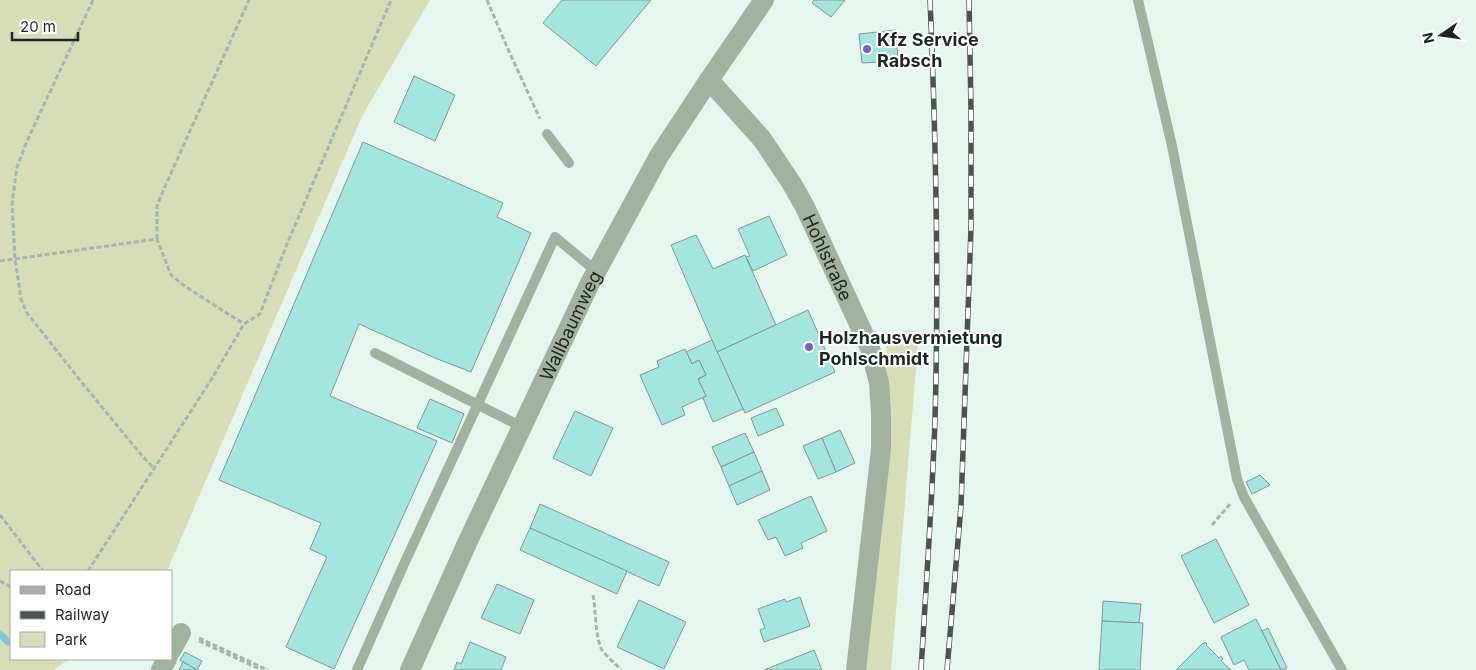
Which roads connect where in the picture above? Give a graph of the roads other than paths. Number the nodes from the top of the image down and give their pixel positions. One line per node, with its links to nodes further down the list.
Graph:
1 (764, 0): 3 (street, Wallbaumweg)
2 (1138, 0): 15 (lane)
3 (709, 80): 6 (street, Wallbaumweg); 14 (street, Hohlstraße)
4 (547, 134): 5 (lane)
5 (569, 163)
6 (597, 272): 8 (lane); 9 (street, Wallbaumweg)
7 (375, 353): 8 (lane)
8 (478, 405): 9 (lane); 12 (lane)
9 (522, 427): 13 (street, Wallbaumweg)
10 (189, 635): 11 (street)
11 (172, 650)
12 (357, 670)
13 (410, 670)
14 (856, 670)
15 (1342, 670)

